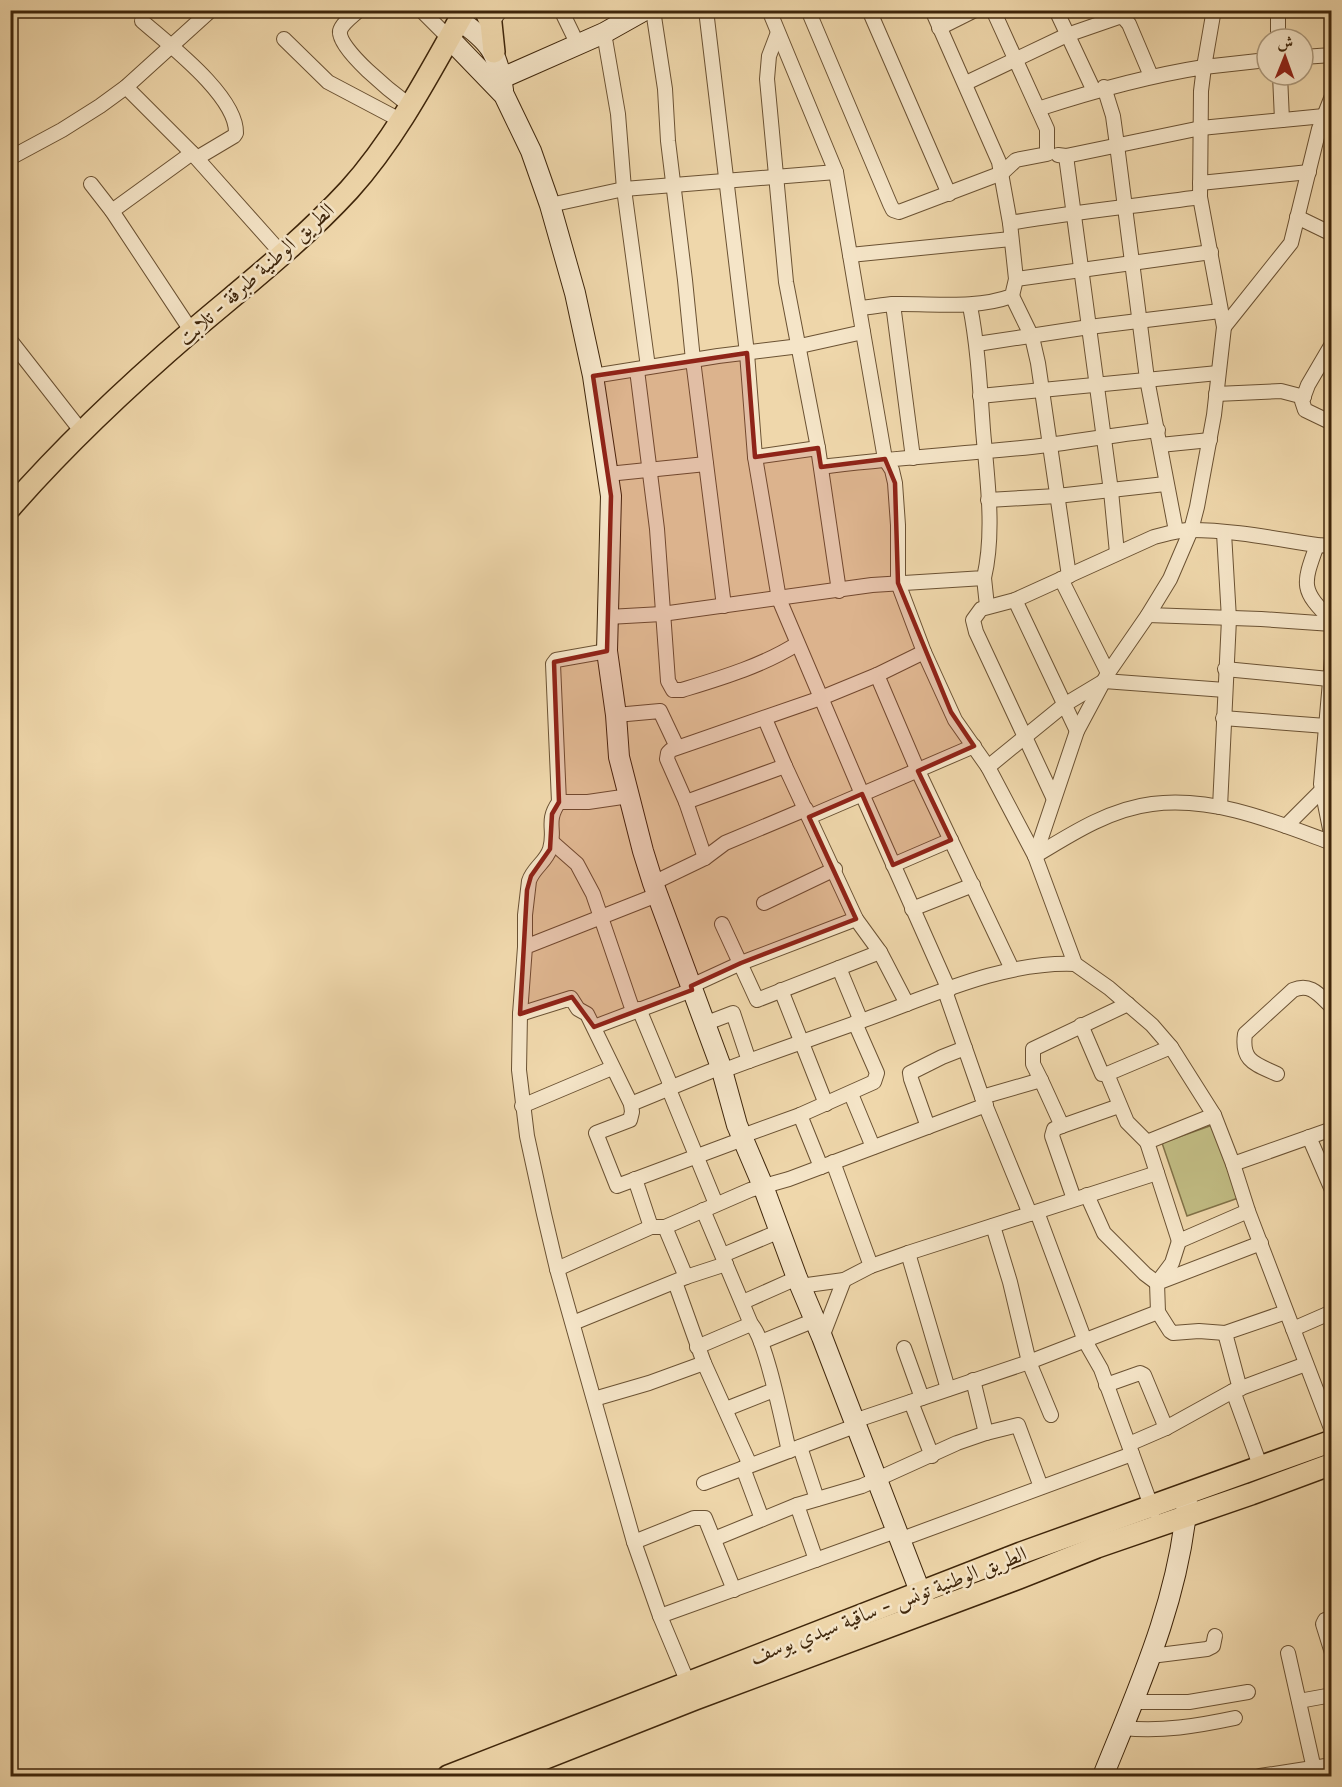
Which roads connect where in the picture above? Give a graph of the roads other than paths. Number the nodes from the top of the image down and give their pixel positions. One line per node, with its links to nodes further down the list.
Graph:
1 (212, 10): 28 (street)
2 (359, 10): 43 (street)
3 (422, 10): 25 (street)
4 (561, 10): 27 (street)
5 (653, 10): 58 (street)
6 (706, 10): 56 (street)
7 (769, 10): 23 (street)
8 (808, 10): 61 (street)
9 (870, 10): 61 (street)
10 (932, 10): 21 (street)
11 (975, 10): 21 (street)
12 (993, 10): 32 (street)
13 (1056, 10): 24 (street)
14 (1217, 10): 34 (street)
15 (1278, 10): 20 (street)
16 (634, 13): 22 (street)
17 (462, 15): 25 (main road, الطريق الوطنية طبرقة - تلابت); 29 (street)
18 (493, 15): 29 (main road)
19 (142, 21): 28 (street)
20 (1278, 27)
21 (939, 28): 36 (street)
22 (604, 33): 27 (street); 59 (street)
23 (777, 35): 52 (street); 55 (street)
24 (1067, 35): 32 (street); 35 (street); 40 (street)
25 (449, 38): 37 (street); 43 (main road, الطريق الوطنية طبرقة - تلابت)
26 (284, 39): 43 (street)
27 (578, 45): 37 (street)
28 (171, 47): 38 (street); 50 (street)
29 (494, 52): 37 (street)
30 (1332, 55): 31 (street)
31 (1315, 56)
32 (1016, 61): 36 (street); 42 (street)
33 (1255, 61): 34 (street)
34 (1204, 67): 35 (street); 46 (street)
35 (1151, 76): 40 (street)
36 (966, 83): 54 (street)
37 (499, 85): 62 (street)
38 (126, 87): 48 (street); 50 (street)
39 (1281, 87): 45 (street)
40 (1099, 89): 42 (street); 47 (street)
41 (1332, 96): 44 (street)
42 (1038, 109): 49 (street)
43 (405, 112): 71 (main road, الطريق الوطنية طبرقة - تلابت)
44 (1328, 117): 45 (street); 53 (street)
45 (1282, 120): 46 (street)
46 (1201, 128): 47 (street); 60 (street)
47 (1117, 145): 51 (street); 63 (street)
48 (13, 152)
49 (1047, 154): 51 (street); 54 (street)
50 (195, 156): 64 (street); 71 (street)
51 (1066, 156): 65 (street)
52 (836, 172): 55 (street); 72 (street)
53 (1308, 172): 60 (street); 66 (street)
54 (1002, 173): 61 (street); 67 (street)
55 (776, 177): 56 (street); 90 (street)
56 (726, 180): 58 (street); 91 (street)
57 (91, 184): 64 (street)
58 (674, 185): 59 (street); 92 (street)
59 (624, 189): 62 (street); 93 (street)
60 (1200, 190): 63 (street); 70 (street)
61 (949, 194)
62 (550, 205): 95 (street)
63 (1125, 208): 65 (street); 73 (street)
64 (112, 211): 84 (street)
65 (1072, 212): 67 (street); 74 (street)
66 (1298, 217): 68 (street); 83 (street)
67 (1010, 223): 69 (street)
68 (1331, 229)
69 (1011, 239): 72 (street); 75 (street)
70 (1211, 252): 73 (street); 80 (street)
71 (283, 255): 84 (main road, الطريق الوطنية طبرقة - تلابت)
72 (850, 255): 79 (street)
73 (1131, 264): 74 (street); 81 (street)
74 (1081, 270): 75 (street); 82 (street)
75 (1016, 279): 76 (street)
76 (1012, 296): 78 (street); 86 (street)
77 (893, 304): 78 (street); 79 (street); 112 (street)
78 (970, 306): 88 (street)
79 (860, 308): 85 (street)
80 (1220, 311): 81 (street); 83 (street)
81 (1141, 321): 82 (street); 96 (street)
82 (1089, 327): 86 (street); 97 (street)
83 (1224, 327): 94 (street)
84 (192, 332): 104 (main road, الطريق الوطنية طبرقة - تلابت)
85 (863, 332): 90 (street); 113 (street)
86 (1032, 337): 88 (street); 98 (street)
87 (10, 340): 104 (street)
88 (977, 344): 100 (street)
89 (1332, 344): 101 (street)
90 (800, 346): 91 (street); 109 (street)
91 (747, 353): 92 (street); 111 (street)
92 (693, 360): 93 (street); 114 (street)
93 (642, 369): 95 (street); 116 (street)
94 (1218, 373): 96 (street); 99 (street)
95 (593, 376): 117 (street)
96 (1147, 379): 97 (street); 103 (street)
97 (1097, 384): 98 (street); 105 (street)
98 (1041, 391): 100 (street); 107 (street)
99 (1216, 394): 101 (street); 106 (street)
100 (980, 396): 110 (street)
101 (1304, 397): 102 (street)
102 (1332, 423)
103 (1158, 430): 105 (street); 108 (street)
104 (82, 432): 122 (main road, الطريق الوطنية طبرقة - تلابت)
105 (1102, 436): 107 (street); 119 (street)
106 (1210, 440): 108 (street); 123 (street)
107 (1049, 444): 110 (street); 120 (street)
108 (1160, 445): 118 (street)
109 (818, 448): 111 (street); 115 (street)
110 (985, 450): 112 (street); 121 (street)
111 (755, 457): 133 (street)
112 (913, 458): 113 (street)
113 (885, 459): 115 (street); 131 (street)
114 (706, 464): 116 (street); 135 (street)
115 (820, 467): 132 (street)
116 (649, 469): 117 (street); 137 (street)
117 (608, 474): 139 (street)
118 (1165, 484): 119 (street); 124 (street)
119 (1111, 490): 120 (street); 128 (street)
120 (1057, 496): 121 (street); 129 (street)
121 (988, 500): 130 (street)
122 (10, 508)
123 (1191, 530): 124 (street); 125 (street); 138 (street)
124 (1176, 531): 128 (street)
125 (1224, 532): 126 (street); 140 (street)
126 (1317, 546): 127 (street); 141 (street)
127 (1332, 546)
128 (1117, 553): 129 (street)
129 (1065, 577): 134 (street); 148 (street)
130 (984, 578): 131 (street); 136 (street)
131 (898, 583): 132 (street); 144 (street)
132 (839, 591): 133 (street)
133 (778, 599): 135 (street); 142 (street)
134 (1015, 600): 136 (street); 152 (street)
135 (724, 606): 137 (street)
136 (987, 606): 158 (street)
137 (663, 614): 139 (street); 142 (street)
138 (1148, 615): 140 (street); 148 (street)
139 (608, 617): 143 (street)
140 (1229, 619): 141 (street); 146 (street)
141 (1332, 623)
142 (797, 644): 151 (street)
143 (607, 651): 153 (street); 168 (street)
144 (924, 652): 147 (street); 159 (street)
145 (1332, 659): 149 (street)
146 (1225, 669): 149 (street); 150 (street)
147 (877, 675): 151 (street); 163 (street)
148 (1106, 677): 150 (street); 152 (street); 157 (street)
149 (1329, 679): 156 (street)
150 (1225, 690): 154 (street)
151 (821, 698): 155 (street); 165 (street)
152 (1064, 705): 157 (street); 158 (street)
153 (616, 715): 160 (street); 166 (street)
154 (1223, 718): 156 (street); 170 (street)
155 (765, 719): 160 (street); 161 (street)
156 (1326, 726): 164 (street)
157 (1077, 731): 167 (street)
158 (1026, 736): 162 (street); 167 (street)
159 (974, 746): 162 (street); 163 (street)
160 (677, 747): 169 (street)
161 (785, 766): 169 (street); 171 (street)
162 (988, 767): 176 (street)
163 (918, 771): 165 (street); 173 (street)
164 (1325, 786): 172 (street); 174 (street)
165 (862, 794): 171 (street); 178 (street)
166 (629, 796): 168 (street); 181 (street)
167 (1053, 797): 176 (street)
168 (559, 802): 175 (street)
169 (686, 802): 177 (street)
170 (1220, 807): 172 (street); 176 (street)
171 (807, 813): 177 (street); 179 (street)
172 (1286, 826): 174 (street)
173 (951, 840): 178 (street); 180 (street)
174 (1332, 841)
175 (552, 842): 184 (street); 187 (street)
176 (1035, 856): 190 (street)
177 (705, 858): 181 (street)
178 (893, 865): 183 (street)
179 (835, 869): 182 (street); 185 (street)
180 (973, 885): 183 (street); 192 (street)
181 (655, 889): 184 (street); 193 (street)
182 (764, 903)
183 (912, 909): 195 (street)
184 (600, 916): 187 (street); 199 (street)
185 (856, 919): 188 (street); 189 (street)
186 (722, 924): 189 (street)
187 (525, 948): 200 (street)
188 (880, 952): 191 (street); 196 (street)
189 (741, 963): 193 (street); 194 (street)
190 (1076, 964): 192 (street); 197 (street)
191 (839, 968): 194 (street); 201 (street)
192 (1012, 969): 195 (street)
193 (691, 988): 199 (street); 202 (street)
194 (781, 990): 205 (street)
195 (947, 990): 196 (street); 207 (street)
196 (908, 1004): 201 (street)
197 (1128, 1004): 203 (street); 206 (street)
198 (1332, 1007): 212 (street)
199 (636, 1010): 204 (street); 214 (street)
200 (520, 1014): 204 (street); 219 (street)
201 (858, 1022): 205 (street); 215 (street)
202 (704, 1024): 208 (street); 210 (street)
203 (1081, 1025): 211 (street); 213 (street)
204 (594, 1027): 209 (street)
205 (800, 1043): 208 (street); 218 (street)
206 (1171, 1047): 211 (street); 222 (street)
207 (965, 1048): 216 (street); 224 (street)
208 (749, 1060): 210 (street)
209 (612, 1068): 217 (street); 219 (street)
210 (721, 1069): 214 (street); 226 (street)
211 (1107, 1074): 220 (street)
212 (1277, 1074)
213 (1041, 1080): 216 (street); 223 (street)
214 (670, 1087): 217 (street); 230 (street)
215 (850, 1094): 218 (street); 229 (street)
216 (984, 1101): 224 (street); 240 (street)
217 (631, 1104): 234 (street)
218 (826, 1104): 221 (street)
219 (522, 1106): 249 (street)
220 (1119, 1106): 223 (street); 228 (street)
221 (800, 1115): 226 (street); 232 (street)
222 (1214, 1115): 228 (street); 231 (street)
223 (1062, 1126): 237 (street)
224 (928, 1127): 229 (street)
225 (1332, 1129): 227 (street)
226 (742, 1137): 230 (street); 235 (street)
227 (1309, 1137): 231 (street); 236 (street)
228 (1147, 1142): 233 (street)
229 (873, 1148): 232 (street)
230 (697, 1156): 234 (street); 238 (street)
231 (1233, 1164): 239 (street)
232 (827, 1165): 235 (street); 248 (street)
233 (1157, 1173): 237 (street); 244 (street)
234 (635, 1179): 242 (street)
235 (763, 1186): 238 (street); 243 (street)
236 (1332, 1190)
237 (1081, 1197): 240 (street); 253 (street)
238 (710, 1207): 242 (street); 247 (street)
239 (1248, 1211): 244 (street); 245 (street)
240 (1033, 1213): 241 (street); 263 (street)
241 (993, 1226): 246 (street); 267 (street)
242 (658, 1227): 249 (street); 250 (street)
243 (780, 1231): 247 (street); 252 (street)
244 (1179, 1241): 253 (street)
245 (1261, 1244): 253 (street); 255 (street)
246 (908, 1253): 248 (street); 272 (street)
247 (725, 1260): 250 (street); 254 (street)
248 (871, 1266): 251 (street)
249 (557, 1269): 258 (street)
250 (681, 1280): 258 (street); 265 (street)
251 (844, 1280): 252 (street); 260 (street)
252 (798, 1282): 254 (street); 260 (street)
253 (1157, 1283): 256 (street)
254 (743, 1302): 259 (street)
255 (1286, 1311): 261 (street); 262 (street)
256 (1158, 1312): 262 (street); 263 (street)
257 (1332, 1312): 261 (street)
258 (573, 1323): 275 (street)
259 (752, 1324): 264 (street); 265 (street)
260 (818, 1329): 264 (street); 279 (street)
261 (1293, 1329): 269 (street)
262 (1225, 1333): 274 (street)
263 (1084, 1341): 267 (street); 271 (street)
264 (761, 1342): 273 (street)
265 (697, 1347): 268 (street)
266 (904, 1348): 276 (street)
267 (1029, 1362): 270 (street); 278 (street)
268 (704, 1363): 275 (street); 277 (street)
269 (1306, 1364): 274 (street); 281 (street)
270 (973, 1380): 272 (street); 282 (street)
271 (1106, 1385): 280 (street); 285 (street)
272 (948, 1389): 276 (street)
273 (774, 1390): 277 (street); 284 (street)
274 (1236, 1390): 280 (street); 289 (street)
275 (594, 1399): 301 (street)
276 (916, 1400): 279 (street); 286 (street)
277 (726, 1409): 288 (street)
278 (1051, 1415)
279 (854, 1423): 284 (street); 290 (street)
280 (1166, 1428): 285 (street)
281 (1332, 1431)
282 (986, 1433): 286 (street); 292 (street)
283 (1332, 1442): 289 (main road, الطريق الوطنية تونس - ساقية سيدي يوسف)
284 (794, 1449): 288 (street); 294 (street)
285 (1131, 1449): 292 (street); 296 (street)
286 (932, 1456): 290 (street)
287 (1332, 1464): 297 (main road, الطريق الوطنية تونس - ساقية سيدي يوسف)
288 (746, 1467): 291 (street); 298 (street)
289 (1261, 1468): 293 (main road, الطريق الوطنية تونس - ساقية سيدي يوسف)
290 (876, 1479): 294 (street); 299 (street)
291 (704, 1483)
292 (1041, 1487): 299 (street)
293 (1188, 1493): 296 (main road, الطريق الوطنية تونس - ساقية سيدي يوسف); 297 (street)
294 (817, 1498): 295 (street)
295 (797, 1505): 298 (street); 302 (street)
296 (1155, 1515): 297 (main road, الطريق الوطنية تونس - ساقية سيدي يوسف); 304 (main road, الطريق الوطنية تونس - ساقية سيدي يوسف); 305 (main road, الطريق الوطنية تونس - ساقية سيدي يوسف)
297 (1186, 1516): 311 (street)
298 (762, 1518): 300 (street)
299 (898, 1535): 302 (street); 304 (street)
300 (714, 1539): 301 (street); 303 (street)
301 (634, 1542): 306 (street)
302 (816, 1560): 303 (street)
303 (734, 1590): 306 (street)
304 (920, 1592): 305 (street); 312 (main road, الطريق الوطنية تونس - ساقية سيدي يوسف)
305 (928, 1612): 322 (main road, الطريق الوطنية تونس - ساقية سيدي يوسف)
306 (660, 1616): 312 (street)
307 (1332, 1618): 310 (street)
308 (1215, 1636): 311 (street)
309 (1288, 1653): 315 (street)
310 (1332, 1653)
311 (1151, 1656): 316 (street)
312 (688, 1683): 321 (main road, الطريق الوطنية تونس - ساقية سيدي يوسف)
313 (1248, 1692): 316 (street)
314 (1332, 1695): 315 (street)
315 (1299, 1701): 320 (street)
316 (1134, 1702): 318 (street)
317 (1235, 1718): 318 (street)
318 (1123, 1728): 323 (street)
319 (1332, 1765): 320 (street)
320 (1314, 1769): 324 (street)
321 (448, 1776)
322 (500, 1776)
323 (1103, 1776)
324 (1260, 1776)

